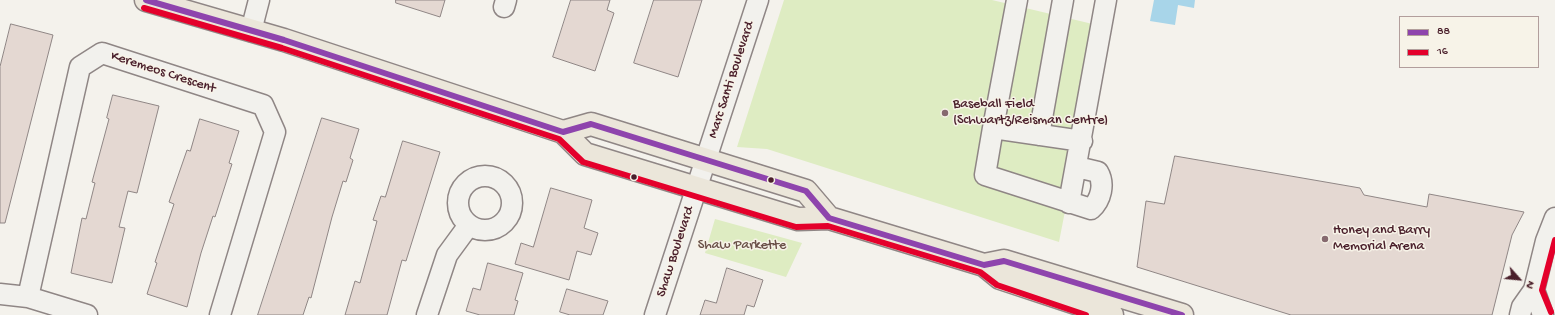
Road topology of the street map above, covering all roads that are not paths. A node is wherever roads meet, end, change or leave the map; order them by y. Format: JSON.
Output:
{"nodes":[{"id":1,"x":146,"y":0,"type":"edge"},
{"id":2,"x":259,"y":0,"type":"edge"},
{"id":3,"x":758,"y":0,"type":"edge"},
{"id":4,"x":1018,"y":0,"type":"edge"},
{"id":5,"x":1063,"y":0,"type":"edge"},
{"id":6,"x":1106,"y":0,"type":"edge"},
{"id":7,"x":251,"y":31,"type":"junction"},
{"id":8,"x":993,"y":128,"type":"junction"},
{"id":9,"x":563,"y":132,"type":"junction"},
{"id":10,"x":1039,"y":135,"type":"junction"},
{"id":11,"x":1082,"y":141,"type":"junction"},
{"id":12,"x":706,"y":159,"type":"junction"},
{"id":13,"x":1077,"y":167,"type":"junction"},
{"id":14,"x":696,"y":188,"type":"junction"},
{"id":15,"x":1069,"y":202,"type":"junction"},
{"id":16,"x":829,"y":218,"type":"junction"},
{"id":17,"x":1555,"y":218,"type":"edge"},
{"id":18,"x":469,"y":225,"type":"dead end"},
{"id":19,"x":984,"y":265,"type":"junction"},
{"id":20,"x":1534,"y":290,"type":"junction"},
{"id":21,"x":0,"y":294,"type":"edge"},
{"id":22,"x":28,"y":297,"type":"junction"},
{"id":23,"x":87,"y":315,"type":"edge"},
{"id":24,"x":220,"y":315,"type":"edge"},
{"id":25,"x":427,"y":315,"type":"edge"},
{"id":26,"x":655,"y":315,"type":"edge"},
{"id":27,"x":1112,"y":315,"type":"edge"},
{"id":28,"x":1182,"y":315,"type":"edge"},
{"id":29,"x":1520,"y":315,"type":"edge"},
{"id":30,"x":1543,"y":315,"type":"edge"}],
"edges":[{"from":1,"to":7,"type":"main road"},
{"from":2,"to":7,"type":"street"},
{"from":3,"to":12,"type":"street","name":"Marc Santi Boulevard"},
{"from":4,"to":8,"type":"street"},
{"from":5,"to":10,"type":"street"},
{"from":6,"to":11,"type":"street"},
{"from":7,"to":9,"type":"main road"},
{"from":8,"to":10,"type":"street"},
{"from":8,"to":15,"type":"street"},
{"from":9,"to":12,"type":"main road"},
{"from":9,"to":14,"type":"main road"},
{"from":10,"to":11,"type":"street"},
{"from":11,"to":13,"type":"street"},
{"from":12,"to":14,"type":"street","name":"Marc Santi Boulevard"},
{"from":12,"to":16,"type":"main road"},
{"from":13,"to":15,"type":"street"},
{"from":13,"to":15,"type":"street"},
{"from":14,"to":16,"type":"main road"},
{"from":14,"to":26,"type":"street","name":"Shaw Boulevard"},
{"from":16,"to":19,"type":"main road"},
{"from":17,"to":20,"type":"street"},
{"from":18,"to":25,"type":"street"},
{"from":19,"to":27,"type":"main road"},
{"from":19,"to":28,"type":"main road"},
{"from":20,"to":29,"type":"street"},
{"from":20,"to":30,"type":"street"},
{"from":21,"to":22,"type":"street"},
{"from":22,"to":23,"type":"street"},
{"from":22,"to":24,"type":"street","name":"Keremeos Crescent"}]}
